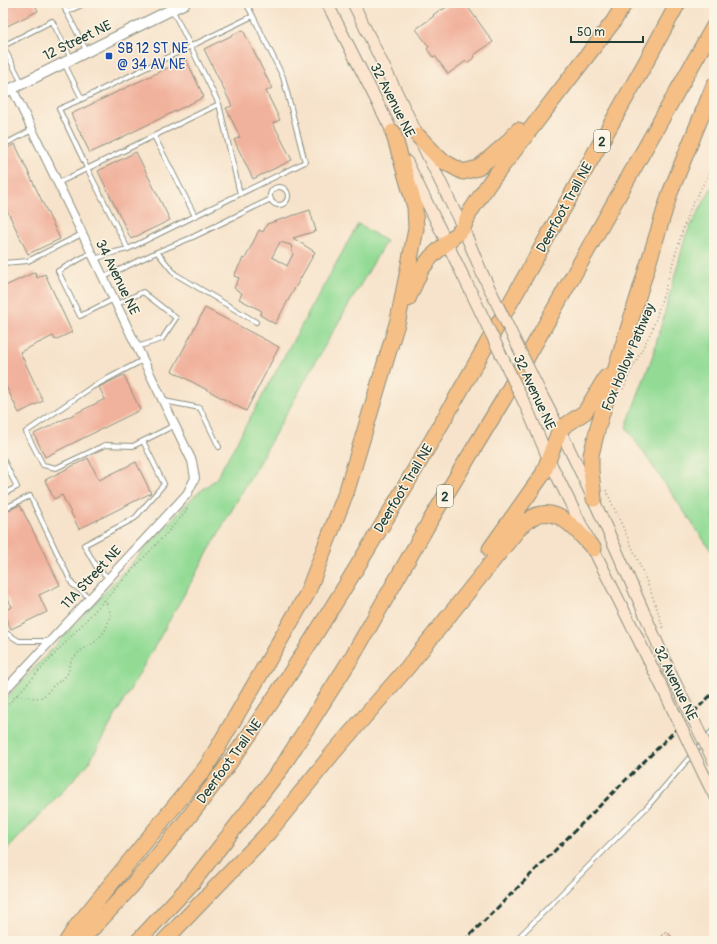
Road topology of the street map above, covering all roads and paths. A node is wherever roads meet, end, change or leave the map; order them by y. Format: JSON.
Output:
{"nodes":[{"id":1,"x":62,"y":3,"type":"edge"},
{"id":2,"x":86,"y":3,"type":"edge"},
{"id":3,"x":185,"y":3,"type":"edge"},
{"id":4,"x":246,"y":3,"type":"edge"},
{"id":5,"x":327,"y":3,"type":"edge"},
{"id":6,"x":353,"y":3,"type":"edge"},
{"id":7,"x":626,"y":3,"type":"edge"},
{"id":8,"x":678,"y":3,"type":"edge"},
{"id":9,"x":172,"y":9,"type":"junction"},
{"id":10,"x":66,"y":12,"type":"junction"},
{"id":11,"x":253,"y":16,"type":"junction"},
{"id":12,"x":714,"y":26,"type":"edge"},
{"id":13,"x":3,"y":46,"type":"edge"},
{"id":14,"x":191,"y":47,"type":"junction"},
{"id":15,"x":86,"y":51,"type":"junction"},
{"id":16,"x":584,"y":58,"type":"junction"},
{"id":17,"x":67,"y":60,"type":"junction"},
{"id":18,"x":714,"y":86,"type":"edge"},
{"id":19,"x":12,"y":88,"type":"edge"},
{"id":20,"x":82,"y":99,"type":"junction"},
{"id":21,"x":219,"y":104,"type":"junction"},
{"id":22,"x":32,"y":130,"type":"junction"},
{"id":23,"x":392,"y":132,"type":"junction"},
{"id":24,"x":154,"y":136,"type":"junction"},
{"id":25,"x":418,"y":136,"type":"junction"},
{"id":26,"x":3,"y":145,"type":"edge"},
{"id":27,"x":714,"y":164,"type":"edge"},
{"id":28,"x":87,"y":168,"type":"junction"},
{"id":29,"x":58,"y":183,"type":"junction"},
{"id":30,"x":240,"y":194,"type":"junction"},
{"id":31,"x":271,"y":199,"type":"junction"},
{"id":32,"x":195,"y":216,"type":"junction"},
{"id":33,"x":463,"y":228,"type":"junction"},
{"id":34,"x":83,"y":234,"type":"junction"},
{"id":35,"x":446,"y":243,"type":"junction"},
{"id":36,"x":128,"y":250,"type":"junction"},
{"id":37,"x":157,"y":252,"type":"junction"},
{"id":38,"x":93,"y":256,"type":"junction"},
{"id":39,"x":3,"y":263,"type":"edge"},
{"id":40,"x":104,"y":277,"type":"junction"},
{"id":41,"x":115,"y":302,"type":"junction"},
{"id":42,"x":398,"y":320,"type":"junction"},
{"id":43,"x":256,"y":322,"type":"dead end"},
{"id":44,"x":137,"y":347,"type":"junction"},
{"id":45,"x":620,"y":351,"type":"junction"},
{"id":46,"x":144,"y":360,"type":"junction"},
{"id":47,"x":623,"y":390,"type":"dead end"},
{"id":48,"x":163,"y":401,"type":"junction"},
{"id":49,"x":175,"y":425,"type":"junction"},
{"id":50,"x":560,"y":429,"type":"junction"},
{"id":51,"x":144,"y":441,"type":"junction"},
{"id":52,"x":219,"y":447,"type":"dead end"},
{"id":53,"x":3,"y":459,"type":"edge"},
{"id":54,"x":549,"y":460,"type":"junction"},
{"id":55,"x":195,"y":478,"type":"joint"},
{"id":56,"x":604,"y":486,"type":"dead end"},
{"id":57,"x":3,"y":494,"type":"edge"},
{"id":58,"x":601,"y":496,"type":"junction"},
{"id":59,"x":182,"y":499,"type":"junction"},
{"id":60,"x":3,"y":509,"type":"edge"},
{"id":61,"x":594,"y":549,"type":"junction"},
{"id":62,"x":109,"y":578,"type":"junction"},
{"id":63,"x":90,"y":598,"type":"junction"},
{"id":64,"x":105,"y":600,"type":"junction"},
{"id":65,"x":3,"y":631,"type":"edge"},
{"id":66,"x":665,"y":634,"type":"dead end"},
{"id":67,"x":50,"y":641,"type":"junction"},
{"id":68,"x":407,"y":668,"type":"junction"},
{"id":69,"x":3,"y":692,"type":"edge"},
{"id":70,"x":17,"y":695,"type":"junction"},
{"id":71,"x":3,"y":710,"type":"edge"},
{"id":72,"x":714,"y":729,"type":"edge"},
{"id":73,"x":714,"y":762,"type":"edge"},
{"id":74,"x":714,"y":795,"type":"edge"},
{"id":75,"x":67,"y":941,"type":"edge"},
{"id":76,"x":80,"y":941,"type":"edge"},
{"id":77,"x":138,"y":941,"type":"edge"},
{"id":78,"x":164,"y":941,"type":"edge"},
{"id":79,"x":515,"y":941,"type":"edge"}],
"edges":[{"from":1,"to":10,"type":"lane"},
{"from":2,"to":10,"type":"lane"},
{"from":3,"to":9,"type":"street","name":"12 Street NE"},
{"from":4,"to":11,"type":"lane"},
{"from":5,"to":23,"type":"main road","name":"32 Avenue NE"},
{"from":6,"to":25,"type":"main road","name":"32 Avenue NE"},
{"from":7,"to":16,"type":"highway"},
{"from":8,"to":76,"type":"highway","name":"Deerfoot Trail NE","number":"2"},
{"from":9,"to":14,"type":"lane"},
{"from":9,"to":15,"type":"street","name":"12 Street NE"},
{"from":10,"to":15,"type":"lane"},
{"from":11,"to":14,"type":"lane"},
{"from":11,"to":30,"type":"lane"},
{"from":12,"to":77,"type":"highway","number":"2"},
{"from":13,"to":17,"type":"lane"},
{"from":13,"to":19,"type":"lane"},
{"from":14,"to":20,"type":"lane"},
{"from":14,"to":21,"type":"lane"},
{"from":15,"to":17,"type":"street","name":"12 Street NE"},
{"from":16,"to":25,"type":"highway"},
{"from":16,"to":33,"type":"highway"},
{"from":17,"to":19,"type":"street","name":"12 Street NE"},
{"from":17,"to":20,"type":"lane"},
{"from":18,"to":45,"type":"highway"},
{"from":19,"to":22,"type":"street","name":"34 Avenue NE"},
{"from":20,"to":28,"type":"lane"},
{"from":21,"to":24,"type":"lane"},
{"from":21,"to":30,"type":"lane"},
{"from":22,"to":26,"type":"lane"},
{"from":22,"to":29,"type":"street","name":"34 Avenue NE"},
{"from":23,"to":35,"type":"main road","name":"32 Avenue NE"},
{"from":23,"to":42,"type":"highway"},
{"from":24,"to":28,"type":"lane"},
{"from":24,"to":32,"type":"lane"},
{"from":25,"to":33,"type":"main road","name":"32 Avenue NE"},
{"from":27,"to":47,"type":"path","name":"Fox Hollow Pathway"},
{"from":28,"to":29,"type":"lane"},
{"from":28,"to":36,"type":"lane"},
{"from":29,"to":34,"type":"street","name":"34 Avenue NE"},
{"from":30,"to":32,"type":"lane"},
{"from":31,"to":31,"type":"lane"},
{"from":31,"to":37,"type":"lane"},
{"from":32,"to":36,"type":"lane"},
{"from":33,"to":35,"type":"highway"},
{"from":33,"to":50,"type":"main road","name":"32 Avenue NE","bridge":true},
{"from":34,"to":38,"type":"street","name":"34 Avenue NE"},
{"from":34,"to":39,"type":"lane"},
{"from":35,"to":42,"type":"highway"},
{"from":35,"to":54,"type":"main road","name":"32 Avenue NE","bridge":true},
{"from":36,"to":38,"type":"lane"},
{"from":37,"to":40,"type":"lane"},
{"from":37,"to":43,"type":"lane"},
{"from":38,"to":40,"type":"street","name":"34 Avenue NE"},
{"from":38,"to":41,"type":"lane"},
{"from":40,"to":41,"type":"street","name":"34 Avenue NE"},
{"from":41,"to":44,"type":"street","name":"34 Avenue NE"},
{"from":41,"to":44,"type":"lane"},
{"from":42,"to":75,"type":"highway"},
{"from":44,"to":46,"type":"street","name":"34 Avenue NE"},
{"from":45,"to":50,"type":"highway"},
{"from":45,"to":58,"type":"highway"},
{"from":46,"to":48,"type":"street","name":"34 Avenue NE"},
{"from":46,"to":51,"type":"lane"},
{"from":48,"to":49,"type":"street","name":"34 Avenue NE"},
{"from":48,"to":52,"type":"lane"},
{"from":49,"to":51,"type":"lane"},
{"from":49,"to":55,"type":"street","name":"34 Avenue NE"},
{"from":50,"to":54,"type":"highway"},
{"from":50,"to":58,"type":"main road","name":"32 Avenue NE"},
{"from":51,"to":62,"type":"lane"},
{"from":53,"to":57,"type":"lane"},
{"from":54,"to":61,"type":"main road","name":"32 Avenue NE"},
{"from":54,"to":68,"type":"highway"},
{"from":55,"to":59,"type":"street","name":"11A Street NE"},
{"from":56,"to":58,"type":"path"},
{"from":58,"to":66,"type":"path"},
{"from":58,"to":73,"type":"main road","name":"32 Avenue NE","bridge":true},
{"from":59,"to":62,"type":"street","name":"11A Street NE"},
{"from":59,"to":64,"type":"path"},
{"from":60,"to":63,"type":"lane"},
{"from":61,"to":68,"type":"highway"},
{"from":61,"to":74,"type":"main road","name":"32 Avenue NE","bridge":true},
{"from":62,"to":63,"type":"street","name":"11A Street NE"},
{"from":63,"to":67,"type":"street","name":"11A Street NE"},
{"from":64,"to":70,"type":"path"},
{"from":64,"to":70,"type":"path"},
{"from":65,"to":67,"type":"lane"},
{"from":67,"to":69,"type":"street","name":"11A Street NE"},
{"from":68,"to":78,"type":"highway"},
{"from":70,"to":71,"type":"path"},
{"from":72,"to":79,"type":"lane"}]}
